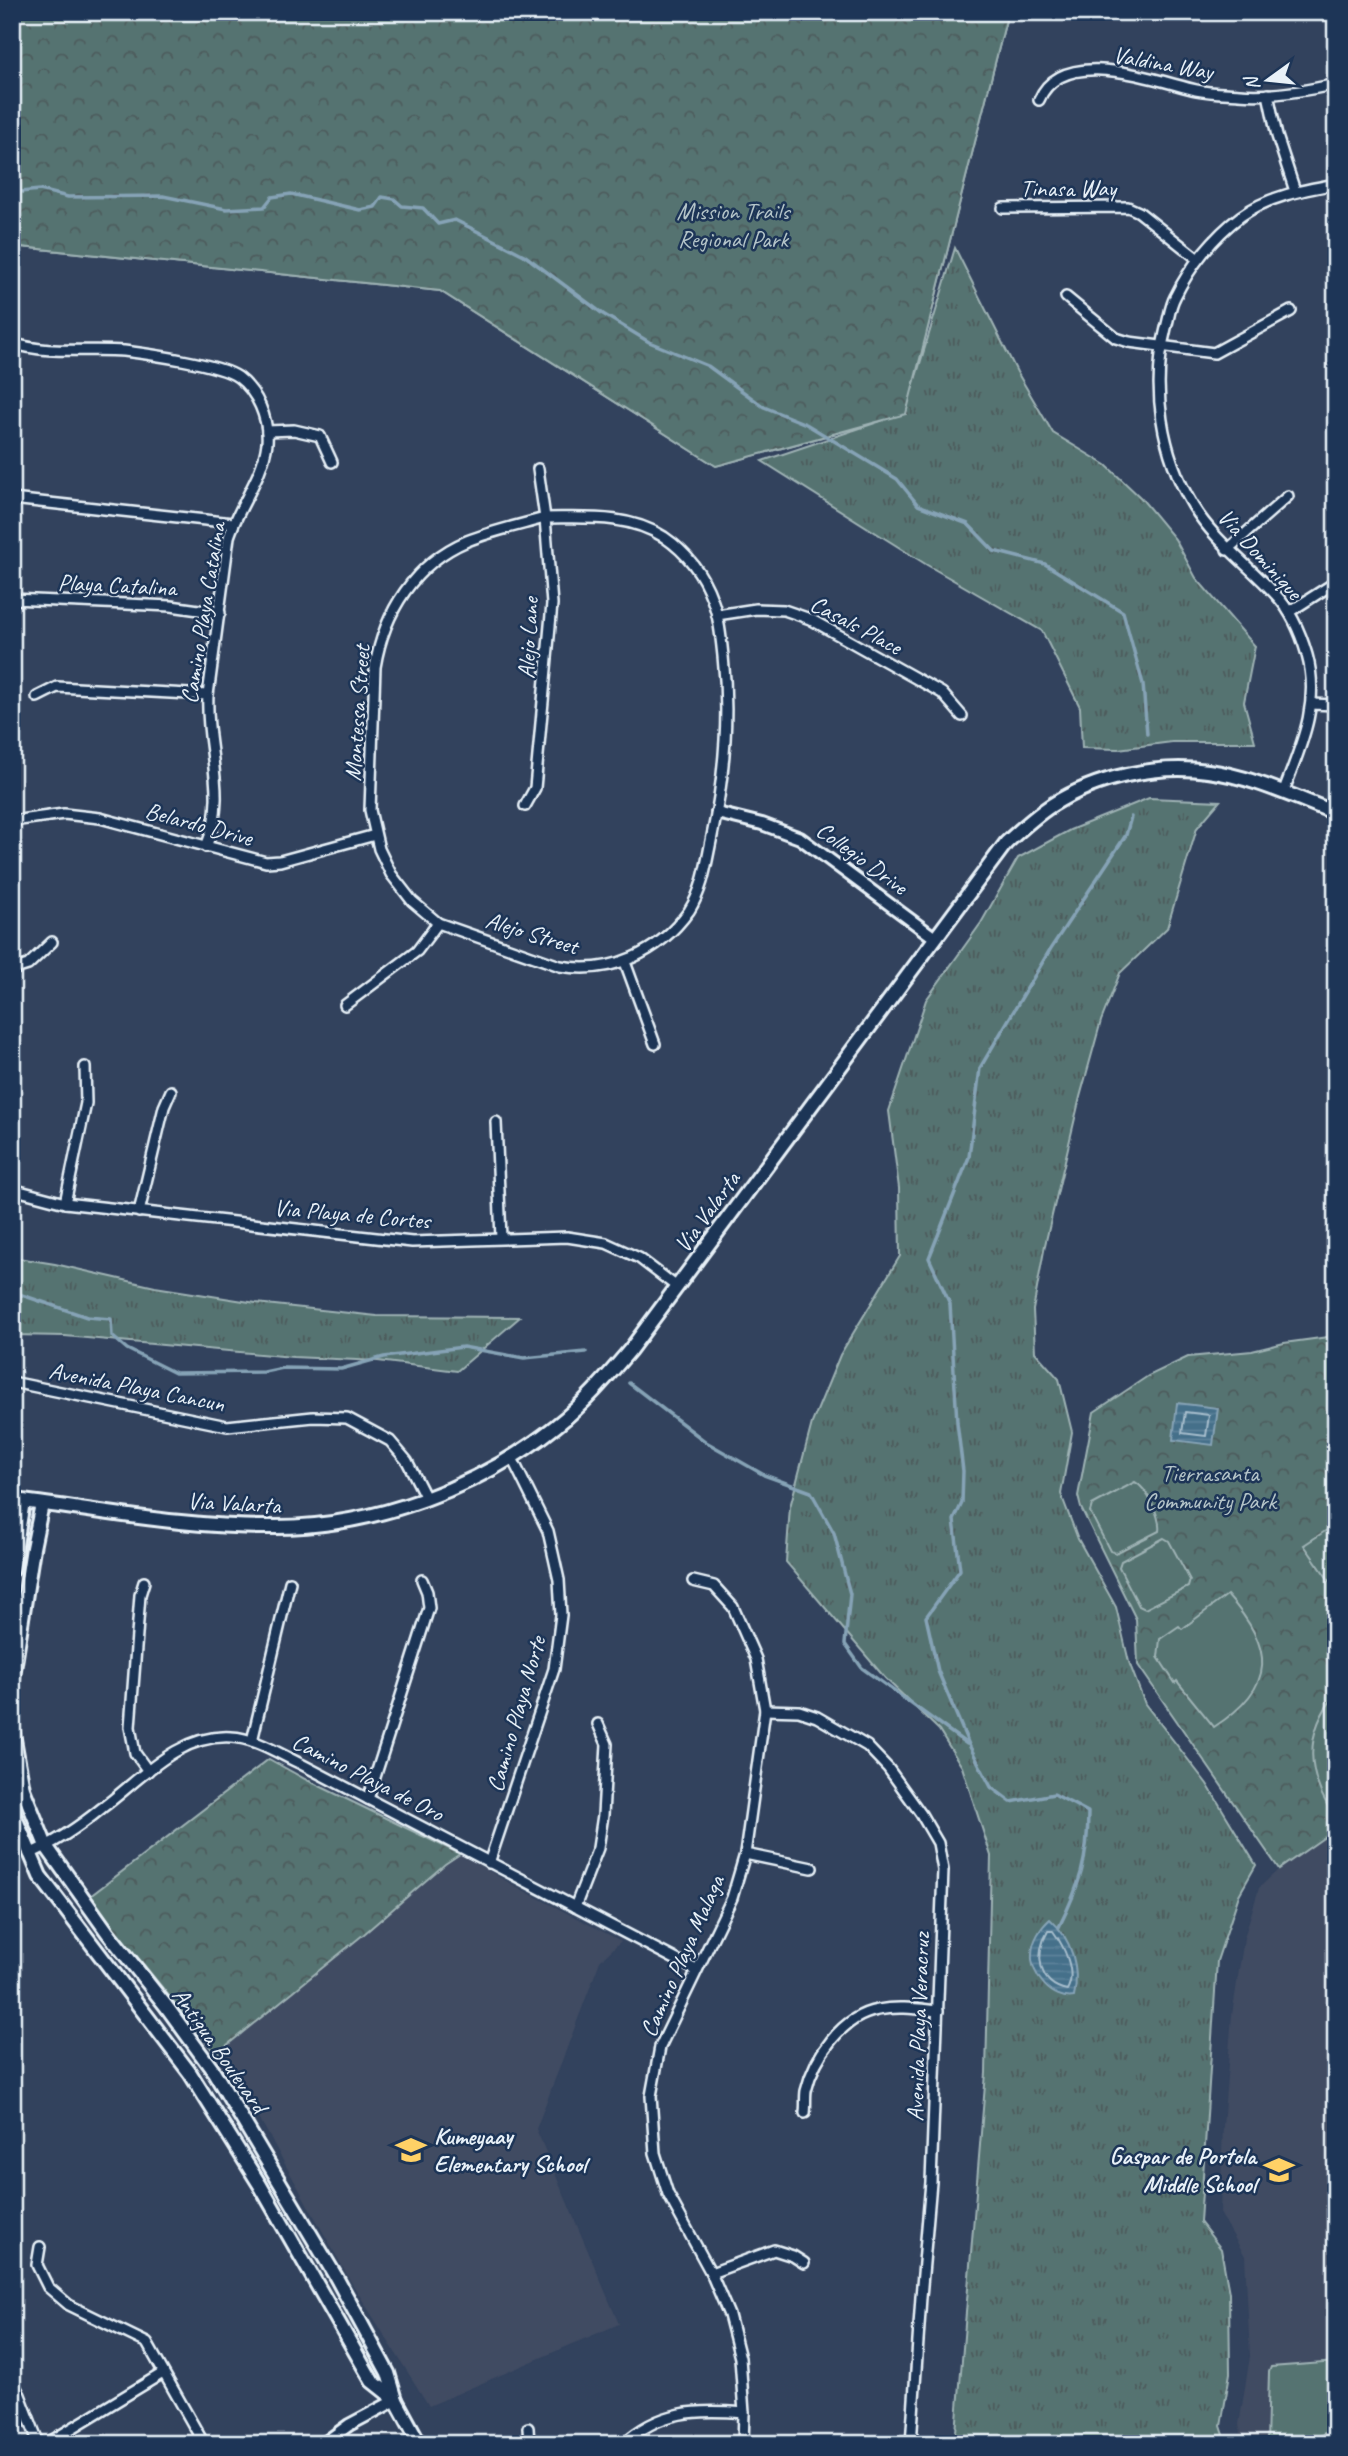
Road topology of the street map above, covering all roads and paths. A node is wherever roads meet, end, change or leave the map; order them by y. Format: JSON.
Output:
{"nodes":[{"id":1,"x":1336,"y":84,"type":"edge"},
{"id":2,"x":1268,"y":94,"type":"junction"},
{"id":3,"x":1039,"y":100,"type":"dead end"},
{"id":4,"x":1336,"y":184,"type":"edge"},
{"id":5,"x":1295,"y":191,"type":"junction"},
{"id":6,"x":1003,"y":208,"type":"dead end"},
{"id":7,"x":1198,"y":259,"type":"junction"},
{"id":8,"x":1066,"y":297,"type":"dead end"},
{"id":9,"x":1291,"y":312,"type":"dead end"},
{"id":10,"x":12,"y":343,"type":"edge"},
{"id":11,"x":1161,"y":346,"type":"junction"},
{"id":12,"x":267,"y":431,"type":"junction"},
{"id":13,"x":332,"y":462,"type":"dead end"},
{"id":14,"x":538,"y":469,"type":"dead end"},
{"id":15,"x":1288,"y":496,"type":"dead end"},
{"id":16,"x":12,"y":499,"type":"edge"},
{"id":17,"x":545,"y":518,"type":"junction"},
{"id":18,"x":233,"y":523,"type":"junction"},
{"id":19,"x":1227,"y":550,"type":"junction"},
{"id":20,"x":1336,"y":582,"type":"edge"},
{"id":21,"x":12,"y":599,"type":"edge"},
{"id":22,"x":1289,"y":612,"type":"junction"},
{"id":23,"x":220,"y":613,"type":"junction"},
{"id":24,"x":717,"y":615,"type":"junction"},
{"id":25,"x":208,"y":695,"type":"junction"},
{"id":26,"x":37,"y":697,"type":"dead end"},
{"id":27,"x":1311,"y":704,"type":"junction"},
{"id":28,"x":1336,"y":705,"type":"edge"},
{"id":29,"x":962,"y":716,"type":"dead end"},
{"id":30,"x":1283,"y":793,"type":"junction"},
{"id":31,"x":525,"y":806,"type":"dead end"},
{"id":32,"x":717,"y":813,"type":"junction"},
{"id":33,"x":1336,"y":814,"type":"edge"},
{"id":34,"x":12,"y":821,"type":"edge"},
{"id":35,"x":375,"y":835,"type":"junction"},
{"id":36,"x":206,"y":847,"type":"junction"},
{"id":37,"x":438,"y":923,"type":"junction"},
{"id":38,"x":935,"y":938,"type":"junction"},
{"id":39,"x":52,"y":942,"type":"dead end"},
{"id":40,"x":625,"y":962,"type":"junction"},
{"id":41,"x":12,"y":970,"type":"edge"},
{"id":42,"x":345,"y":1005,"type":"dead end"},
{"id":43,"x":655,"y":1045,"type":"dead end"},
{"id":44,"x":85,"y":1067,"type":"dead end"},
{"id":45,"x":170,"y":1091,"type":"dead end"},
{"id":46,"x":496,"y":1122,"type":"dead end"},
{"id":47,"x":12,"y":1189,"type":"edge"},
{"id":48,"x":65,"y":1203,"type":"junction"},
{"id":49,"x":139,"y":1212,"type":"junction"},
{"id":50,"x":501,"y":1238,"type":"junction"},
{"id":51,"x":677,"y":1287,"type":"junction"},
{"id":52,"x":12,"y":1382,"type":"edge"},
{"id":53,"x":511,"y":1457,"type":"junction"},
{"id":54,"x":426,"y":1498,"type":"junction"},
{"id":55,"x":18,"y":1500,"type":"edge"},
{"id":56,"x":42,"y":1504,"type":"junction"},
{"id":57,"x":12,"y":1570,"type":"edge"},
{"id":58,"x":422,"y":1580,"type":"dead end"},
{"id":59,"x":290,"y":1581,"type":"dead end"},
{"id":60,"x":692,"y":1581,"type":"dead end"},
{"id":61,"x":144,"y":1582,"type":"dead end"},
{"id":62,"x":12,"y":1682,"type":"edge"},
{"id":63,"x":765,"y":1710,"type":"junction"},
{"id":64,"x":598,"y":1724,"type":"dead end"},
{"id":65,"x":12,"y":1728,"type":"edge"},
{"id":66,"x":252,"y":1741,"type":"junction"},
{"id":67,"x":148,"y":1771,"type":"junction"},
{"id":68,"x":368,"y":1799,"type":"junction"},
{"id":69,"x":12,"y":1811,"type":"edge"},
{"id":70,"x":46,"y":1846,"type":"junction"},
{"id":71,"x":29,"y":1854,"type":"junction"},
{"id":72,"x":745,"y":1854,"type":"junction"},
{"id":73,"x":489,"y":1863,"type":"junction"},
{"id":74,"x":812,"y":1868,"type":"dead end"},
{"id":75,"x":575,"y":1907,"type":"junction"},
{"id":76,"x":696,"y":1970,"type":"junction"},
{"id":77,"x":938,"y":2011,"type":"junction"},
{"id":78,"x":202,"y":2056,"type":"junction"},
{"id":79,"x":180,"y":2060,"type":"junction"},
{"id":80,"x":806,"y":2113,"type":"dead end"},
{"id":81,"x":267,"y":2198,"type":"junction"},
{"id":82,"x":294,"y":2204,"type":"junction"},
{"id":83,"x":40,"y":2247,"type":"dead end"},
{"id":84,"x":804,"y":2263,"type":"dead end"},
{"id":85,"x":710,"y":2273,"type":"junction"},
{"id":86,"x":163,"y":2373,"type":"junction"},
{"id":87,"x":12,"y":2381,"type":"edge"},
{"id":88,"x":396,"y":2400,"type":"junction"},
{"id":89,"x":744,"y":2413,"type":"junction"},
{"id":90,"x":528,"y":2428,"type":"dead end"},
{"id":91,"x":39,"y":2444,"type":"edge"},
{"id":92,"x":46,"y":2444,"type":"edge"},
{"id":93,"x":204,"y":2444,"type":"edge"},
{"id":94,"x":323,"y":2444,"type":"edge"},
{"id":95,"x":421,"y":2444,"type":"edge"},
{"id":96,"x":529,"y":2444,"type":"edge"},
{"id":97,"x":623,"y":2444,"type":"edge"},
{"id":98,"x":743,"y":2444,"type":"edge"},
{"id":99,"x":911,"y":2444,"type":"edge"}],
"edges":[{"from":1,"to":2,"type":"street","name":"Valdina Way"},
{"from":2,"to":3,"type":"street","name":"Valdina Way"},
{"from":2,"to":5,"type":"street"},
{"from":4,"to":5,"type":"street","name":"Via Dominique"},
{"from":5,"to":7,"type":"street","name":"Via Dominique"},
{"from":6,"to":7,"type":"street","name":"Tinasa Way"},
{"from":7,"to":11,"type":"street","name":"Via Dominique"},
{"from":8,"to":11,"type":"street"},
{"from":9,"to":11,"type":"street"},
{"from":10,"to":12,"type":"street"},
{"from":11,"to":19,"type":"street","name":"Via Dominique"},
{"from":12,"to":13,"type":"street"},
{"from":12,"to":18,"type":"street","name":"Camino Playa Catalina"},
{"from":14,"to":17,"type":"street","name":"Alejo Lane"},
{"from":15,"to":19,"type":"street"},
{"from":16,"to":18,"type":"street"},
{"from":17,"to":24,"type":"street","name":"Montessa Street"},
{"from":17,"to":31,"type":"street","name":"Alejo Lane"},
{"from":17,"to":35,"type":"street","name":"Montessa Street"},
{"from":18,"to":23,"type":"street","name":"Camino Playa Catalina"},
{"from":19,"to":22,"type":"street","name":"Via Dominique"},
{"from":20,"to":22,"type":"street"},
{"from":21,"to":23,"type":"street","name":"Playa Catalina"},
{"from":22,"to":27,"type":"street","name":"Via Dominique"},
{"from":23,"to":25,"type":"street","name":"Camino Playa Catalina"},
{"from":24,"to":29,"type":"street","name":"Casals Place"},
{"from":24,"to":32,"type":"street","name":"Montessa Street"},
{"from":25,"to":26,"type":"street"},
{"from":25,"to":36,"type":"street","name":"Camino Playa Catalina"},
{"from":27,"to":28,"type":"street"},
{"from":27,"to":30,"type":"street","name":"Via Dominique"},
{"from":30,"to":33,"type":"main road","name":"Via Valarta"},
{"from":30,"to":38,"type":"main road","name":"Via Valarta"},
{"from":32,"to":38,"type":"street","name":"Collegio Drive"},
{"from":32,"to":40,"type":"street","name":"Alejo Street"},
{"from":34,"to":36,"type":"street","name":"Belardo Drive"},
{"from":35,"to":36,"type":"street","name":"Belardo Drive"},
{"from":35,"to":37,"type":"street","name":"Alejo Street"},
{"from":37,"to":40,"type":"street","name":"Alejo Street"},
{"from":37,"to":42,"type":"street"},
{"from":38,"to":51,"type":"main road","name":"Via Valarta"},
{"from":39,"to":41,"type":"street"},
{"from":40,"to":43,"type":"street"},
{"from":44,"to":48,"type":"street"},
{"from":45,"to":49,"type":"street"},
{"from":46,"to":50,"type":"street"},
{"from":47,"to":48,"type":"street","name":"Via Playa de Cortes"},
{"from":48,"to":49,"type":"street","name":"Via Playa de Cortes"},
{"from":49,"to":50,"type":"street","name":"Via Playa de Cortes"},
{"from":50,"to":51,"type":"street","name":"Via Playa de Cortes"},
{"from":51,"to":53,"type":"main road","name":"Via Valarta"},
{"from":52,"to":54,"type":"street","name":"Avenida Playa Cancun"},
{"from":53,"to":54,"type":"main road","name":"Via Valarta"},
{"from":53,"to":73,"type":"street","name":"Camino Playa Norte"},
{"from":54,"to":56,"type":"main road","name":"Via Valarta"},
{"from":55,"to":56,"type":"main road","name":"Via Valarta"},
{"from":55,"to":57,"type":"main road"},
{"from":56,"to":62,"type":"main road"},
{"from":58,"to":68,"type":"street"},
{"from":59,"to":66,"type":"street"},
{"from":60,"to":63,"type":"street","name":"Camino Playa Malaga"},
{"from":61,"to":67,"type":"street"},
{"from":63,"to":72,"type":"street","name":"Camino Playa Malaga"},
{"from":63,"to":77,"type":"street","name":"Avenida Playa Veracruz"},
{"from":64,"to":75,"type":"street"},
{"from":65,"to":70,"type":"main road","name":"Antigua Boulevard"},
{"from":66,"to":67,"type":"street","name":"Camino Playa de Oro"},
{"from":66,"to":68,"type":"street","name":"Camino Playa de Oro"},
{"from":67,"to":70,"type":"street","name":"Camino Playa de Oro"},
{"from":68,"to":73,"type":"street","name":"Camino Playa de Oro"},
{"from":69,"to":71,"type":"main road","name":"Antigua Boulevard"},
{"from":70,"to":71,"type":"street","name":"Camino Playa de Oro"},
{"from":70,"to":78,"type":"main road","name":"Antigua Boulevard"},
{"from":71,"to":79,"type":"main road","name":"Antigua Boulevard"},
{"from":72,"to":74,"type":"street"},
{"from":72,"to":76,"type":"street","name":"Camino Playa Malaga"},
{"from":73,"to":75,"type":"street","name":"Camino Playa de Oro"},
{"from":75,"to":76,"type":"street","name":"Camino Playa de Oro"},
{"from":76,"to":85,"type":"street","name":"Camino Playa Malaga"},
{"from":77,"to":80,"type":"street"},
{"from":77,"to":99,"type":"street","name":"Avenida Playa Veracruz"},
{"from":78,"to":79,"type":"main road"},
{"from":78,"to":82,"type":"main road","name":"Antigua Boulevard"},
{"from":79,"to":81,"type":"main road","name":"Antigua Boulevard"},
{"from":81,"to":82,"type":"main road"},
{"from":81,"to":88,"type":"main road","name":"Antigua Boulevard"},
{"from":82,"to":88,"type":"main road","name":"Antigua Boulevard"},
{"from":83,"to":86,"type":"street"},
{"from":84,"to":85,"type":"street"},
{"from":85,"to":89,"type":"street","name":"Camino Playa Malaga"},
{"from":86,"to":92,"type":"street"},
{"from":86,"to":93,"type":"street"},
{"from":87,"to":91,"type":"street"},
{"from":88,"to":94,"type":"street"},
{"from":88,"to":95,"type":"main road","name":"Antigua Boulevard"},
{"from":89,"to":97,"type":"street"},
{"from":89,"to":98,"type":"street","name":"Camino Playa Malaga"},
{"from":90,"to":96,"type":"street"}]}
